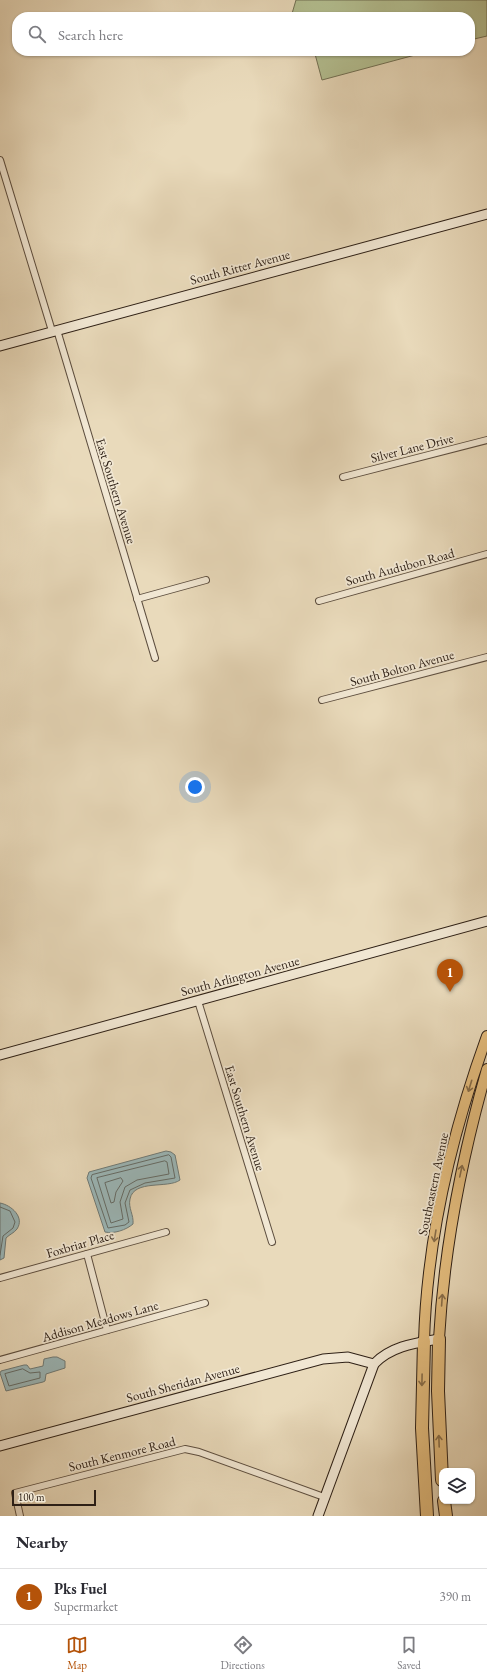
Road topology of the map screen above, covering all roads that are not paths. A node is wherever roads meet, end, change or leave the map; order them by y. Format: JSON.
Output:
{"nodes":[{"id":1,"x":0,"y":160,"type":"edge"},
{"id":2,"x":487,"y":214,"type":"edge"},
{"id":3,"x":54,"y":331,"type":"junction"},
{"id":4,"x":0,"y":346,"type":"edge"},
{"id":5,"x":487,"y":440,"type":"edge"},
{"id":6,"x":343,"y":477,"type":"dead end"},
{"id":7,"x":487,"y":554,"type":"edge"},
{"id":8,"x":206,"y":580,"type":"dead end"},
{"id":9,"x":137,"y":599,"type":"junction"},
{"id":10,"x":319,"y":601,"type":"dead end"},
{"id":11,"x":487,"y":657,"type":"edge"},
{"id":12,"x":155,"y":658,"type":"dead end"},
{"id":13,"x":322,"y":700,"type":"dead end"},
{"id":14,"x":487,"y":921,"type":"edge"},
{"id":15,"x":198,"y":1001,"type":"junction"},
{"id":16,"x":487,"y":1036,"type":"edge"},
{"id":17,"x":0,"y":1055,"type":"edge"},
{"id":18,"x":487,"y":1069,"type":"edge"},
{"id":19,"x":166,"y":1232,"type":"dead end"},
{"id":20,"x":272,"y":1242,"type":"dead end"},
{"id":21,"x":87,"y":1254,"type":"junction"},
{"id":22,"x":0,"y":1278,"type":"edge"},
{"id":23,"x":205,"y":1303,"type":"dead end"},
{"id":24,"x":107,"y":1330,"type":"junction"},
{"id":25,"x":439,"y":1339,"type":"junction"},
{"id":26,"x":424,"y":1341,"type":"junction"},
{"id":27,"x":0,"y":1360,"type":"edge"},
{"id":28,"x":374,"y":1364,"type":"junction"},
{"id":29,"x":0,"y":1444,"type":"edge"},
{"id":30,"x":441,"y":1468,"type":"edge"},
{"id":31,"x":324,"y":1497,"type":"junction"},
{"id":32,"x":444,"y":1504,"type":"edge"},
{"id":33,"x":20,"y":1516,"type":"edge"},
{"id":34,"x":318,"y":1516,"type":"edge"},
{"id":35,"x":427,"y":1516,"type":"edge"},
{"id":36,"x":446,"y":1516,"type":"edge"}],
"edges":[{"from":1,"to":3,"type":"street","name":"East Southern Avenue"},
{"from":2,"to":3,"type":"street","name":"South Ritter Avenue"},
{"from":3,"to":4,"type":"street","name":"South Ritter Avenue"},
{"from":3,"to":9,"type":"street","name":"East Southern Avenue"},
{"from":5,"to":6,"type":"street","name":"Silver Lane Drive"},
{"from":7,"to":10,"type":"street","name":"South Audubon Road"},
{"from":8,"to":9,"type":"street"},
{"from":9,"to":12,"type":"street","name":"East Southern Avenue"},
{"from":11,"to":13,"type":"street","name":"South Bolton Avenue"},
{"from":14,"to":15,"type":"street","name":"South Arlington Avenue"},
{"from":15,"to":17,"type":"street","name":"South Arlington Avenue"},
{"from":15,"to":20,"type":"street","name":"East Southern Avenue"},
{"from":16,"to":26,"type":"main road","name":"Southeastern Avenue","one_way":true},
{"from":25,"to":18,"type":"main road","name":"Southeastern Avenue","one_way":true},
{"from":19,"to":21,"type":"street","name":"Foxbriar Place"},
{"from":21,"to":22,"type":"street","name":"Foxbriar Place"},
{"from":21,"to":24,"type":"street"},
{"from":23,"to":24,"type":"street","name":"Addison Meadows Lane"},
{"from":24,"to":27,"type":"street","name":"Addison Meadows Lane"},
{"from":25,"to":26,"type":"street"},
{"from":30,"to":25,"type":"highway","one_way":true},
{"from":26,"to":28,"type":"street"},
{"from":26,"to":35,"type":"highway","one_way":true},
{"from":28,"to":29,"type":"street","name":"South Sheridan Avenue"},
{"from":28,"to":31,"type":"street"},
{"from":31,"to":33,"type":"street","name":"South Kenmore Road"},
{"from":31,"to":34,"type":"street"},
{"from":32,"to":36,"type":"highway"}]}
